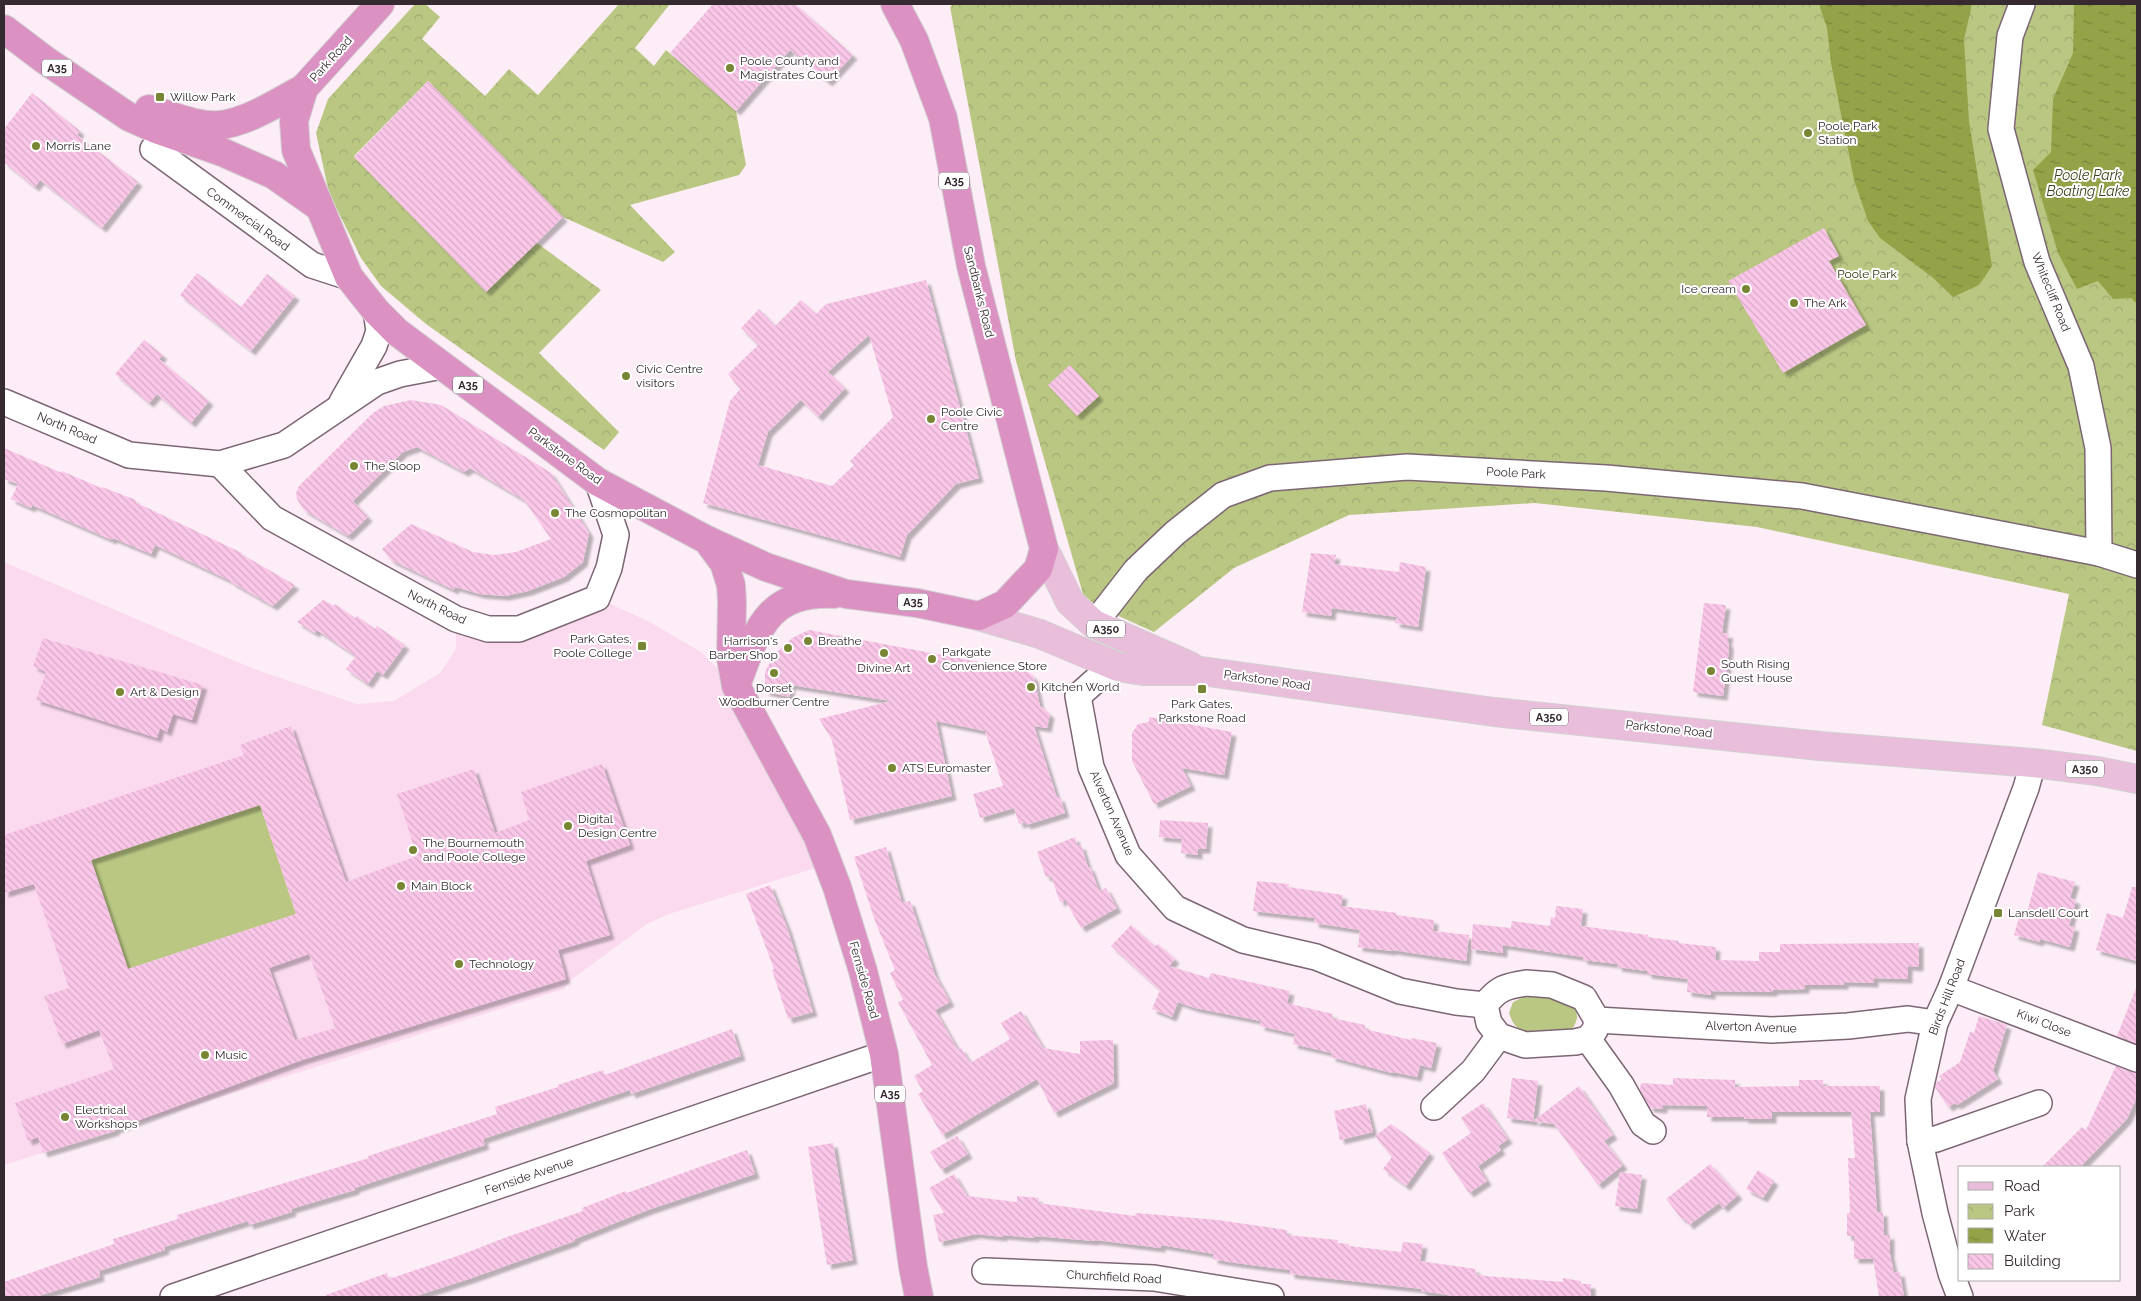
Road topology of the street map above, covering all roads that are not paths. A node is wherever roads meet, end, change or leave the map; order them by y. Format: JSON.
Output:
{"nodes":[{"id":1,"x":380,"y":4,"type":"edge"},
{"id":2,"x":895,"y":4,"type":"edge"},
{"id":3,"x":2022,"y":4,"type":"edge"},
{"id":4,"x":4,"y":29,"type":"edge"},
{"id":5,"x":304,"y":88,"type":"junction"},
{"id":6,"x":112,"y":105,"type":"junction"},
{"id":7,"x":153,"y":150,"type":"dead end"},
{"id":8,"x":318,"y":206,"type":"junction"},
{"id":9,"x":349,"y":277,"type":"junction"},
{"id":10,"x":376,"y":311,"type":"junction"},
{"id":11,"x":442,"y":366,"type":"junction"},
{"id":12,"x":4,"y":402,"type":"edge"},
{"id":13,"x":340,"y":406,"type":"junction"},
{"id":14,"x":220,"y":464,"type":"junction"},
{"id":15,"x":598,"y":482,"type":"junction"},
{"id":16,"x":707,"y":540,"type":"junction"},
{"id":17,"x":1044,"y":549,"type":"junction"},
{"id":18,"x":2099,"y":553,"type":"junction"},
{"id":19,"x":2137,"y":565,"type":"edge"},
{"id":20,"x":846,"y":594,"type":"junction"},
{"id":21,"x":979,"y":616,"type":"junction"},
{"id":22,"x":1094,"y":624,"type":"junction"},
{"id":23,"x":1118,"y":667,"type":"junction"},
{"id":24,"x":1201,"y":671,"type":"junction"},
{"id":25,"x":736,"y":686,"type":"junction"},
{"id":26,"x":2033,"y":762,"type":"junction"},
{"id":27,"x":2137,"y":779,"type":"edge"},
{"id":28,"x":1951,"y":988,"type":"junction"},
{"id":29,"x":1485,"y":1005,"type":"junction"},
{"id":30,"x":1935,"y":1023,"type":"junction"},
{"id":31,"x":1592,"y":1029,"type":"junction"},
{"id":32,"x":1499,"y":1036,"type":"junction"},
{"id":33,"x":884,"y":1054,"type":"junction"},
{"id":34,"x":2137,"y":1059,"type":"edge"},
{"id":35,"x":2039,"y":1103,"type":"dead end"},
{"id":36,"x":1434,"y":1107,"type":"dead end"},
{"id":37,"x":1653,"y":1131,"type":"dead end"},
{"id":38,"x":1920,"y":1142,"type":"junction"},
{"id":39,"x":985,"y":1271,"type":"dead end"},
{"id":40,"x":173,"y":1297,"type":"edge"},
{"id":41,"x":919,"y":1297,"type":"edge"},
{"id":42,"x":1271,"y":1297,"type":"edge"},
{"id":43,"x":1960,"y":1297,"type":"edge"}],
"edges":[{"from":1,"to":5,"type":"highway","name":"Park Road","number":"A35"},
{"from":2,"to":17,"type":"highway","name":"Sandbanks Road","number":"A35"},
{"from":3,"to":18,"type":"street","name":"Whitecliff Road"},
{"from":4,"to":6,"type":"highway","number":"A35"},
{"from":5,"to":6,"type":"highway","number":"A35"},
{"from":5,"to":8,"type":"highway","name":"Park Road","number":"A35"},
{"from":6,"to":8,"type":"highway","number":"A35"},
{"from":7,"to":9,"type":"street","name":"Commercial Road"},
{"from":8,"to":9,"type":"highway","name":"Parkstone Road","number":"A35"},
{"from":9,"to":10,"type":"highway","name":"Parkstone Road","number":"A35"},
{"from":10,"to":11,"type":"highway","name":"Parkstone Road","number":"A35"},
{"from":10,"to":13,"type":"street","name":"North Road"},
{"from":11,"to":13,"type":"street","name":"North Road"},
{"from":11,"to":15,"type":"highway","name":"Parkstone Road","number":"A35"},
{"from":12,"to":14,"type":"street","name":"North Road"},
{"from":13,"to":14,"type":"street","name":"North Road"},
{"from":14,"to":15,"type":"street","name":"North Road"},
{"from":15,"to":16,"type":"highway","name":"Parkstone Road","number":"A35"},
{"from":16,"to":20,"type":"highway","name":"Parkstone Road","number":"A35"},
{"from":16,"to":25,"type":"highway","name":"Fernside Road","number":"A35"},
{"from":17,"to":21,"type":"highway"},
{"from":17,"to":22,"type":"main road","name":"Parkstone Road","number":"A350"},
{"from":18,"to":19,"type":"street","name":"Poole Park"},
{"from":18,"to":22,"type":"street","name":"Poole Park"},
{"from":20,"to":21,"type":"highway","name":"Parkstone Road","number":"A35"},
{"from":20,"to":25,"type":"highway","number":"A35"},
{"from":21,"to":23,"type":"main road","name":"Parkstone Road","number":"A350"},
{"from":22,"to":24,"type":"main road","name":"Parkstone Road","number":"A350"},
{"from":23,"to":24,"type":"main road","name":"Parkstone Road","number":"A350"},
{"from":23,"to":29,"type":"street","name":"Alverton Avenue"},
{"from":24,"to":26,"type":"main road","name":"Parkstone Road","number":"A350"},
{"from":25,"to":33,"type":"highway","name":"Fernside Road","number":"A35"},
{"from":26,"to":27,"type":"main road","name":"Parkstone Road","number":"A350"},
{"from":26,"to":28,"type":"street","name":"Birds Hill Road"},
{"from":28,"to":30,"type":"street","name":"Birds Hill Road"},
{"from":28,"to":34,"type":"street","name":"Kiwi Close"},
{"from":29,"to":31,"type":"street"},
{"from":29,"to":32,"type":"street"},
{"from":30,"to":31,"type":"street","name":"Alverton Avenue"},
{"from":30,"to":38,"type":"street","name":"Birds Hill Road"},
{"from":31,"to":32,"type":"street","name":"Alverton Avenue"},
{"from":31,"to":37,"type":"street"},
{"from":32,"to":36,"type":"street"},
{"from":33,"to":40,"type":"street","name":"Fernside Avenue"},
{"from":33,"to":41,"type":"highway","name":"Fernside Road","number":"A35"},
{"from":35,"to":38,"type":"street"},
{"from":38,"to":43,"type":"street","name":"Birds Hill Road"},
{"from":39,"to":42,"type":"street","name":"Churchfield Road"}]}
